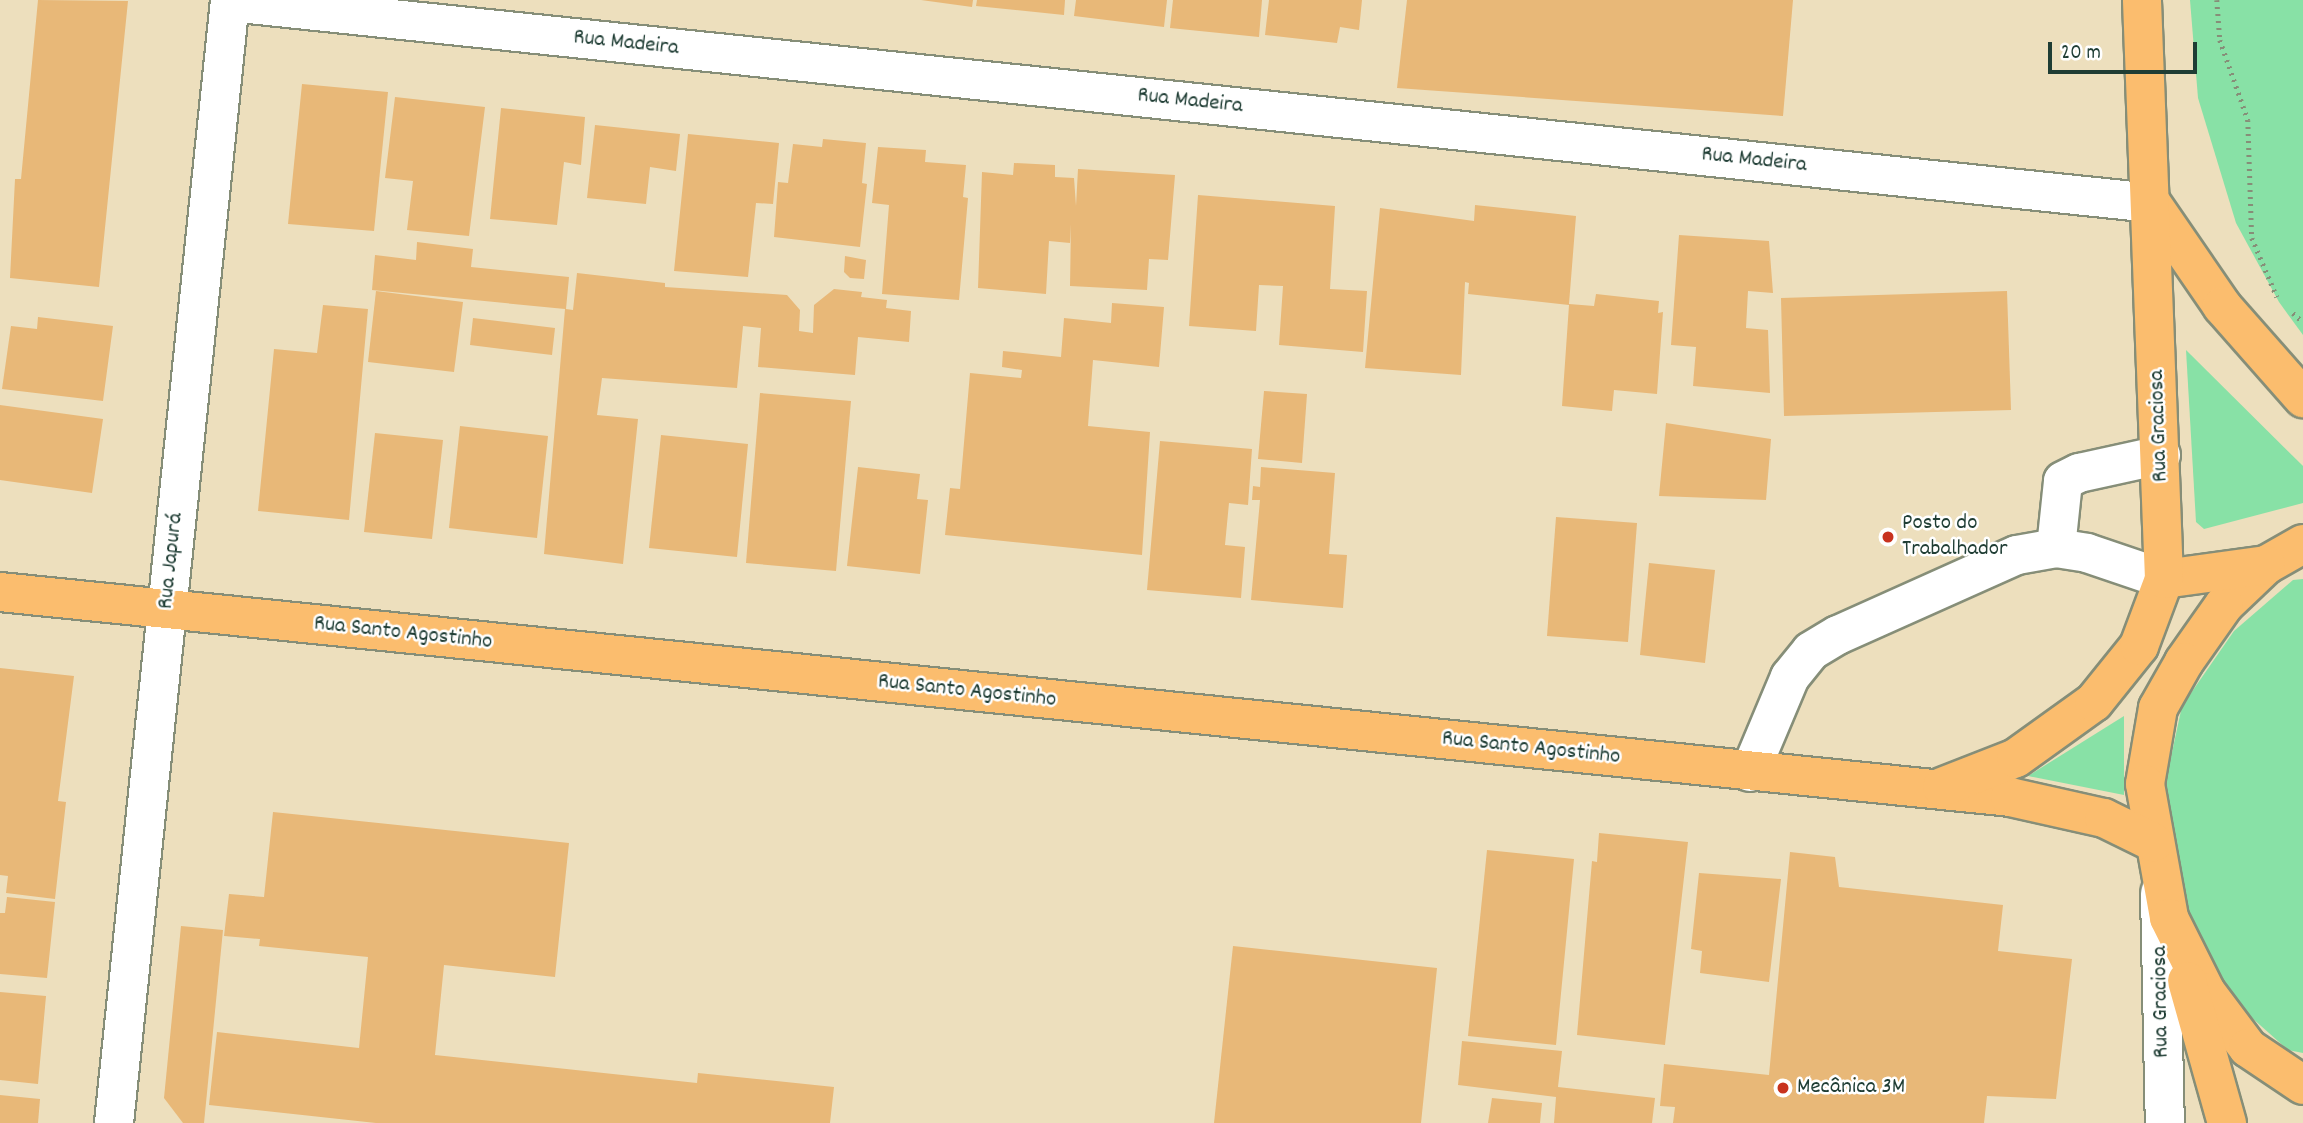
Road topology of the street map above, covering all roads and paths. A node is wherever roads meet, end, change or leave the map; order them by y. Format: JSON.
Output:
{"nodes":[{"id":1,"x":2143,"y":0,"type":"edge"},
{"id":2,"x":2217,"y":0,"type":"edge"},
{"id":3,"x":230,"y":1,"type":"edge"},
{"id":4,"x":2151,"y":203,"type":"junction"},
{"id":5,"x":2279,"y":302,"type":"dead end"},
{"id":6,"x":2287,"y":309,"type":"dead end"},
{"id":7,"x":2303,"y":322,"type":"edge"},
{"id":8,"x":2303,"y":398,"type":"edge"},
{"id":9,"x":2161,"y":455,"type":"junction"},
{"id":10,"x":2303,"y":544,"type":"edge"},
{"id":11,"x":2056,"y":548,"type":"junction"},
{"id":12,"x":2266,"y":565,"type":"junction"},
{"id":13,"x":2164,"y":579,"type":"junction"},
{"id":14,"x":0,"y":592,"type":"edge"},
{"id":15,"x":167,"y":610,"type":"junction"},
{"id":16,"x":2138,"y":646,"type":"joint"},
{"id":17,"x":1749,"y":772,"type":"junction"},
{"id":18,"x":1934,"y":790,"type":"junction"},
{"id":19,"x":2154,"y":842,"type":"junction"},
{"id":20,"x":2160,"y":881,"type":"junction"},
{"id":21,"x":2169,"y":918,"type":"junction"},
{"id":22,"x":2303,"y":1085,"type":"edge"},
{"id":23,"x":114,"y":1123,"type":"edge"},
{"id":24,"x":2165,"y":1123,"type":"edge"},
{"id":25,"x":2227,"y":1123,"type":"edge"}],
"edges":[{"from":1,"to":4,"type":"main road","name":"Rua Graciosa"},
{"from":2,"to":5,"type":"path"},
{"from":3,"to":4,"type":"street","name":"Rua Madeira"},
{"from":3,"to":15,"type":"street","name":"Rua Japurá"},
{"from":4,"to":8,"type":"main road"},
{"from":4,"to":9,"type":"main road","name":"Rua Graciosa"},
{"from":6,"to":7,"type":"path"},
{"from":9,"to":11,"type":"street"},
{"from":9,"to":13,"type":"main road","name":"Rua Graciosa"},
{"from":10,"to":12,"type":"main road"},
{"from":11,"to":13,"type":"street"},
{"from":11,"to":17,"type":"street"},
{"from":12,"to":13,"type":"main road"},
{"from":12,"to":19,"type":"main road"},
{"from":13,"to":16,"type":"main road","name":"Rua Graciosa"},
{"from":14,"to":15,"type":"main road","name":"Rua Santo Agostinho"},
{"from":15,"to":17,"type":"main road","name":"Rua Santo Agostinho"},
{"from":15,"to":23,"type":"street","name":"Rua Japurá"},
{"from":16,"to":18,"type":"main road","name":"Rua Santo Agostinho"},
{"from":17,"to":18,"type":"main road","name":"Rua Santo Agostinho"},
{"from":18,"to":19,"type":"main road","name":"Rua Santo Agostinho"},
{"from":19,"to":20,"type":"main road"},
{"from":20,"to":21,"type":"main road"},
{"from":20,"to":24,"type":"street","name":"Rua Graciosa"},
{"from":21,"to":22,"type":"main road"},
{"from":21,"to":25,"type":"main road"}]}
